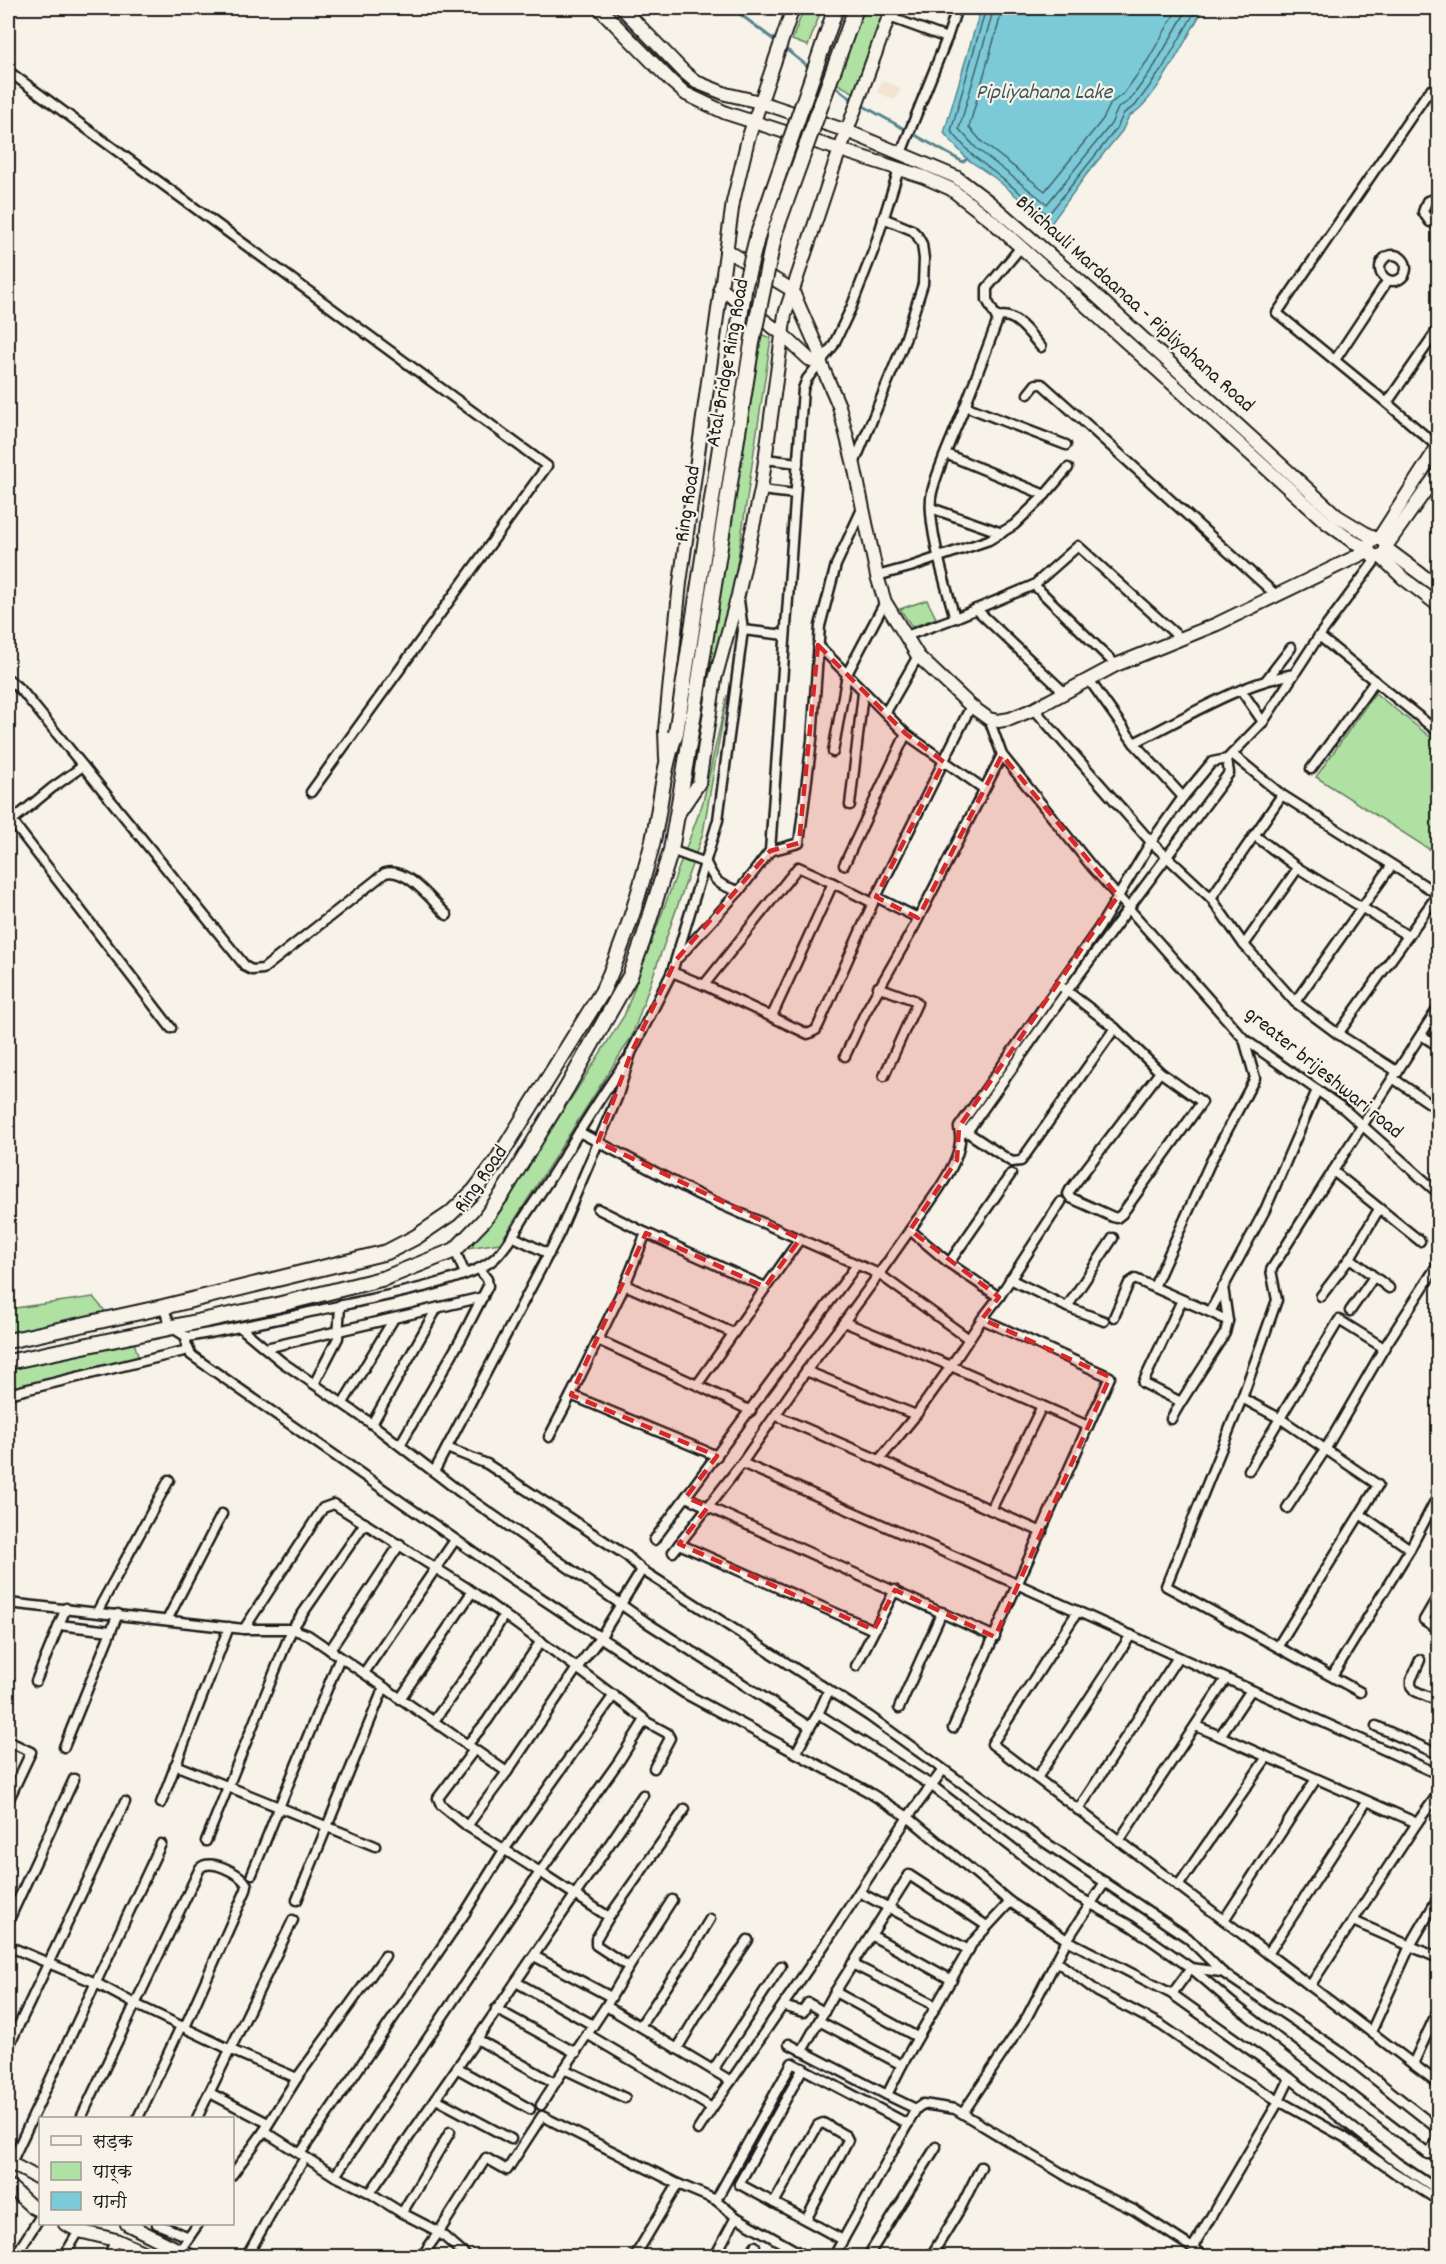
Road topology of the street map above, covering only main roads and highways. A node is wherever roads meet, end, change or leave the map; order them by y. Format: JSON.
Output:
{"nodes":[{"id":1,"x":836,"y":8,"type":"edge"},
{"id":2,"x":856,"y":8,"type":"edge"},
{"id":3,"x":690,"y":738,"type":"joint"},
{"id":4,"x":8,"y":1341,"type":"edge"},
{"id":5,"x":8,"y":1362,"type":"edge"}],
"edges":[{"from":1,"to":4,"type":"main road","name":"Ring Road","bridge":true},
{"from":2,"to":3,"type":"main road","name":"Atal Bridge Ring Road","bridge":true},
{"from":3,"to":5,"type":"main road","name":"Ring Road"}]}
